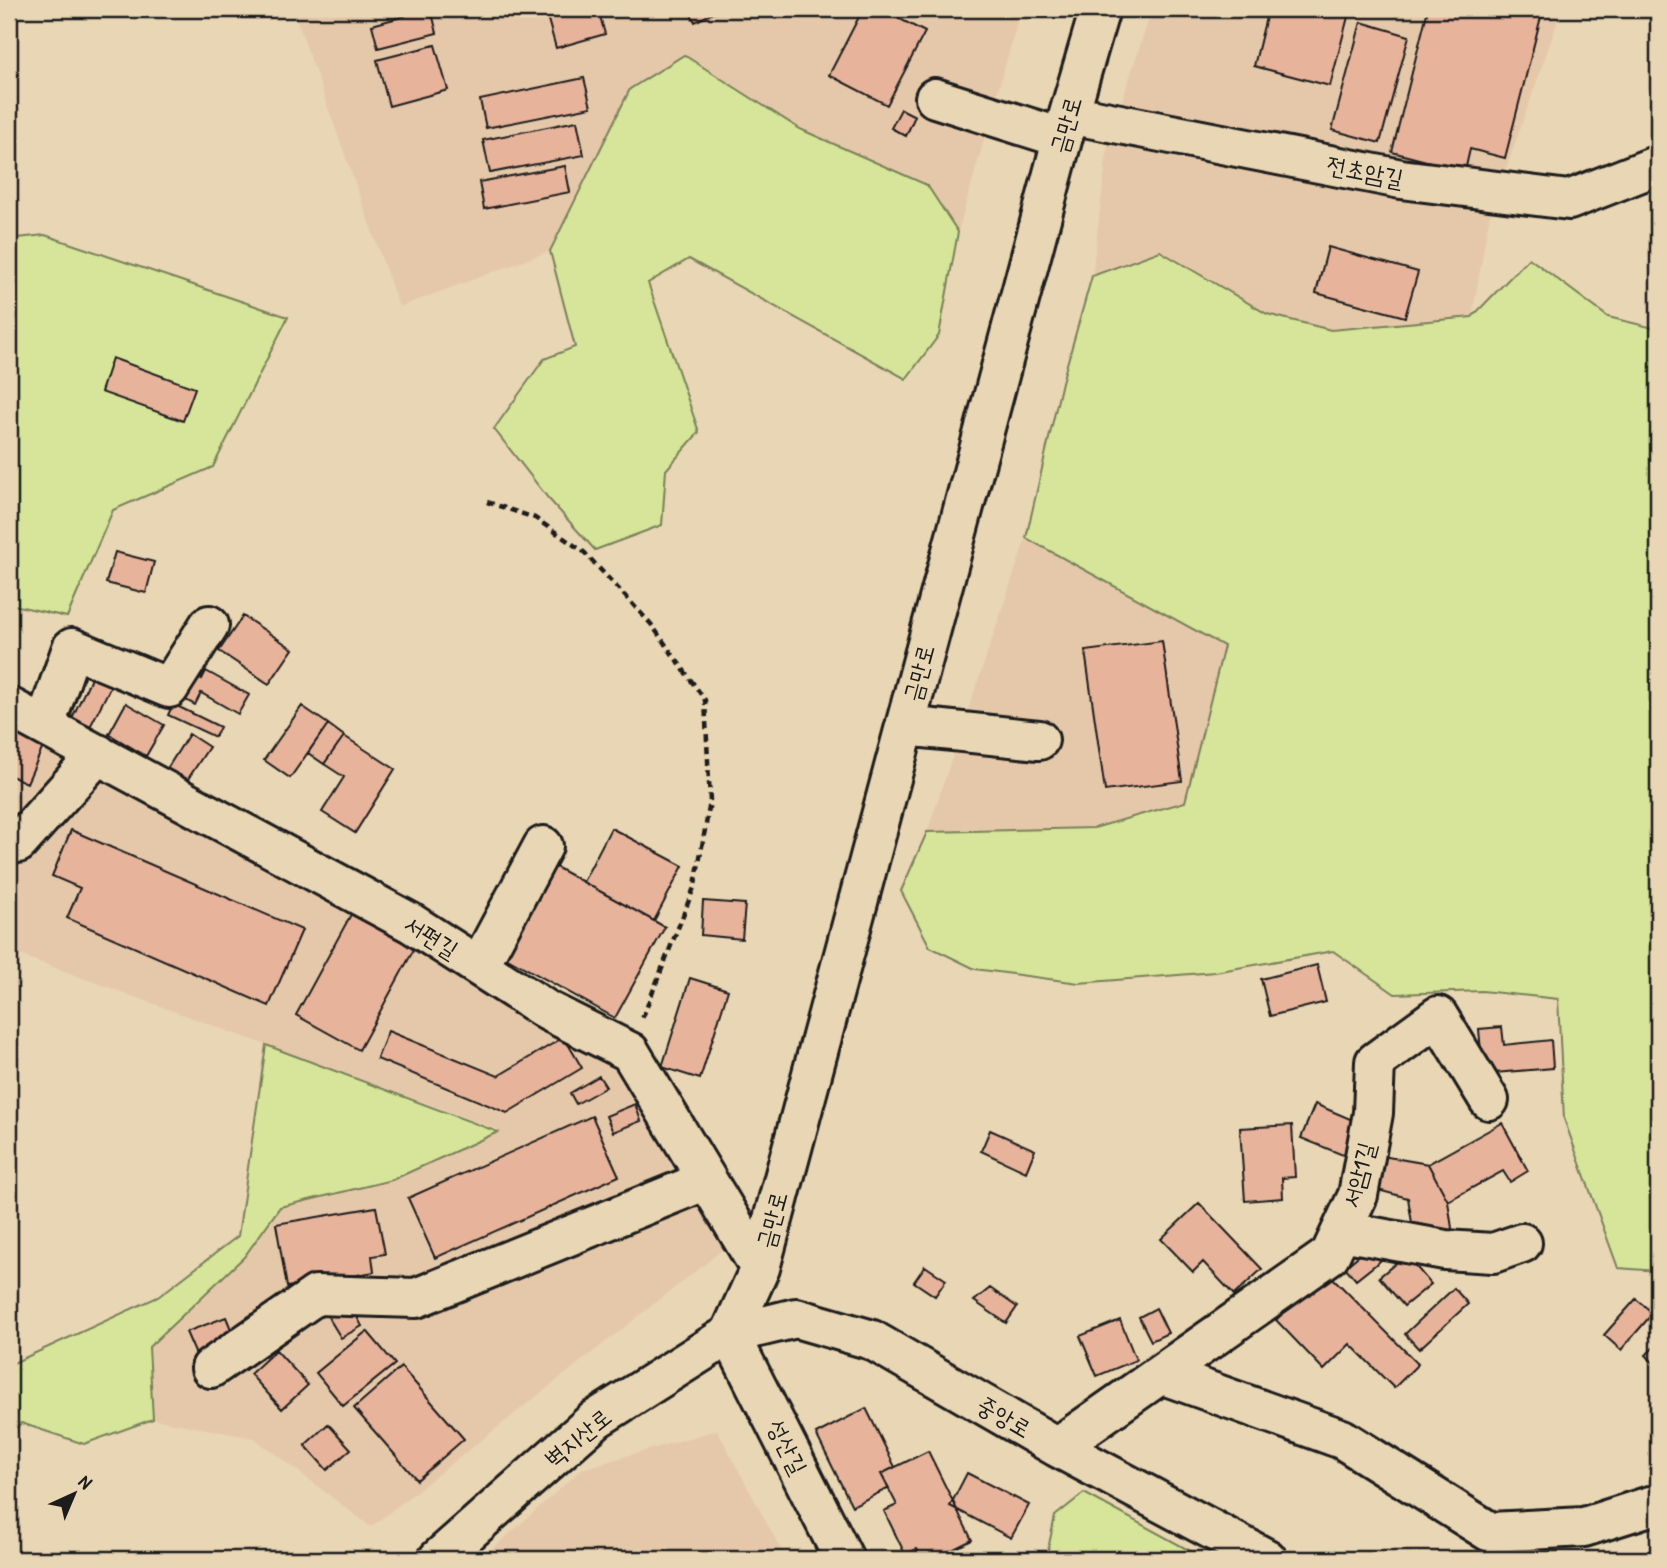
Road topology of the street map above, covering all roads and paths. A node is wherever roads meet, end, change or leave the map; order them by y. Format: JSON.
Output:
{"nodes":[{"id":1,"x":1100,"y":9,"type":"edge"},
{"id":2,"x":935,"y":97,"type":"dead end"},
{"id":3,"x":1065,"y":126,"type":"junction"},
{"id":4,"x":1658,"y":165,"type":"edge"},
{"id":5,"x":487,"y":502,"type":"dead end"},
{"id":6,"x":209,"y":625,"type":"dead end"},
{"id":7,"x":9,"y":706,"type":"edge"},
{"id":8,"x":45,"y":725,"type":"junction"},
{"id":9,"x":905,"y":726,"type":"junction"},
{"id":10,"x":1039,"y":740,"type":"dead end"},
{"id":11,"x":98,"y":754,"type":"junction"},
{"id":12,"x":18,"y":843,"type":"dead end"},
{"id":13,"x":543,"y":846,"type":"dead end"},
{"id":14,"x":479,"y":966,"type":"junction"},
{"id":15,"x":630,"y":1052,"type":"junction"},
{"id":16,"x":1489,"y":1100,"type":"dead end"},
{"id":17,"x":707,"y":1180,"type":"junction"},
{"id":18,"x":1342,"y":1231,"type":"junction"},
{"id":19,"x":1522,"y":1243,"type":"dead end"},
{"id":20,"x":760,"y":1268,"type":"junction"},
{"id":21,"x":730,"y":1334,"type":"junction"},
{"id":22,"x":211,"y":1367,"type":"dead end"},
{"id":23,"x":1161,"y":1374,"type":"junction"},
{"id":24,"x":1057,"y":1447,"type":"junction"},
{"id":25,"x":1650,"y":1506,"type":"dead end"},
{"id":26,"x":438,"y":1559,"type":"edge"},
{"id":27,"x":844,"y":1559,"type":"edge"},
{"id":28,"x":1267,"y":1559,"type":"edge"}],
"edges":[{"from":1,"to":3,"type":"street","name":"금만로"},
{"from":2,"to":3,"type":"street","name":"전초암길"},
{"from":3,"to":4,"type":"street","name":"전초암길"},
{"from":3,"to":9,"type":"street","name":"금만로"},
{"from":5,"to":15,"type":"path"},
{"from":6,"to":8,"type":"street"},
{"from":7,"to":8,"type":"street","name":"서편길"},
{"from":8,"to":11,"type":"street","name":"서편길"},
{"from":9,"to":10,"type":"street"},
{"from":9,"to":20,"type":"street","name":"금만로"},
{"from":11,"to":12,"type":"street"},
{"from":11,"to":14,"type":"street","name":"서편길"},
{"from":13,"to":14,"type":"street"},
{"from":14,"to":15,"type":"street","name":"서편길"},
{"from":15,"to":17,"type":"street"},
{"from":16,"to":18,"type":"street","name":"서암1길"},
{"from":17,"to":20,"type":"street"},
{"from":17,"to":22,"type":"street"},
{"from":18,"to":19,"type":"street"},
{"from":18,"to":23,"type":"street","name":"서암1길"},
{"from":20,"to":21,"type":"street","name":"금만로"},
{"from":21,"to":24,"type":"street","name":"중앙로"},
{"from":21,"to":26,"type":"street","name":"벽지산로"},
{"from":21,"to":27,"type":"street","name":"성산길"},
{"from":23,"to":24,"type":"street","name":"서암1길"},
{"from":23,"to":25,"type":"street"},
{"from":24,"to":28,"type":"street","name":"중앙로"}]}
